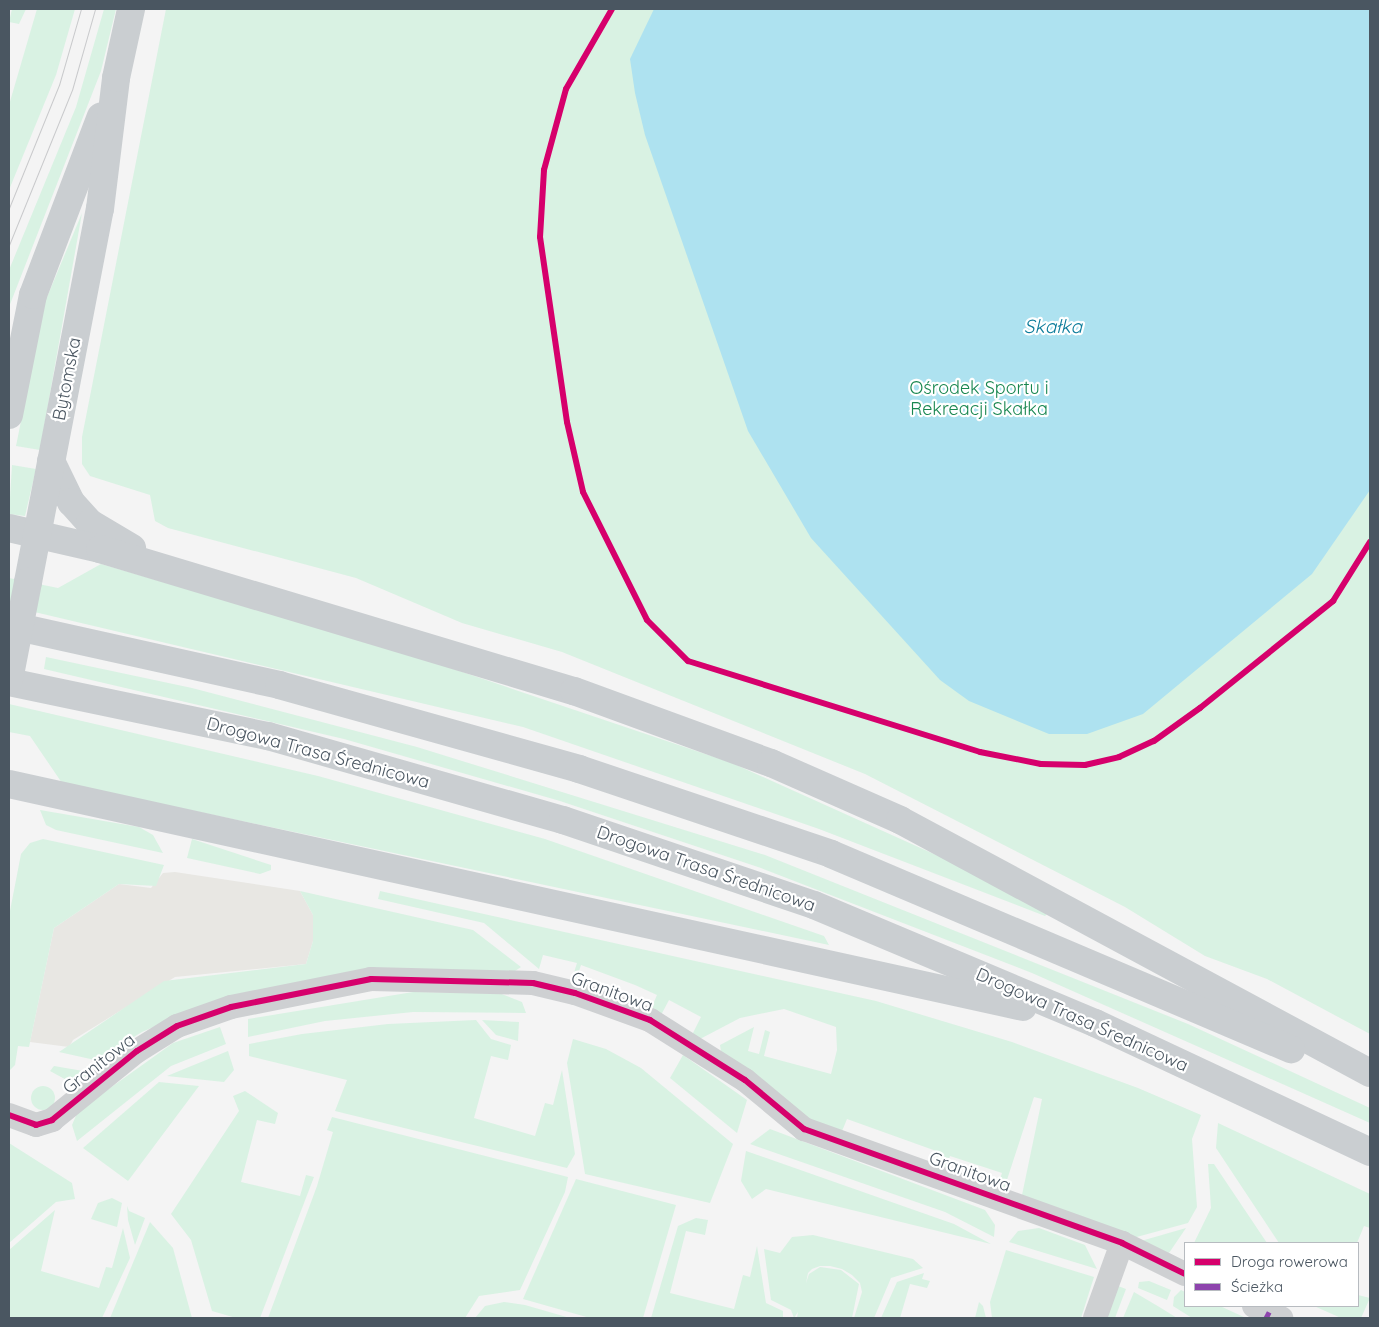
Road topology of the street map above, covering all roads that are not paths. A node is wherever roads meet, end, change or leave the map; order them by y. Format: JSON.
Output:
{"nodes":[{"id":1,"x":131,"y":9,"type":"edge"},
{"id":2,"x":116,"y":78,"type":"junction"},
{"id":3,"x":9,"y":415,"type":"edge"},
{"id":4,"x":51,"y":461,"type":"junction"},
{"id":5,"x":9,"y":528,"type":"edge"},
{"id":6,"x":38,"y":533,"type":"junction"},
{"id":7,"x":184,"y":575,"type":"junction"},
{"id":8,"x":9,"y":625,"type":"edge"},
{"id":9,"x":9,"y":681,"type":"edge"},
{"id":10,"x":9,"y":784,"type":"edge"},
{"id":11,"x":36,"y":790,"type":"junction"},
{"id":12,"x":9,"y":800,"type":"edge"},
{"id":13,"x":1095,"y":1023,"type":"junction"},
{"id":14,"x":1370,"y":1073,"type":"edge"},
{"id":15,"x":1370,"y":1085,"type":"edge"},
{"id":16,"x":9,"y":1115,"type":"edge"},
{"id":17,"x":1370,"y":1152,"type":"edge"},
{"id":18,"x":1122,"y":1243,"type":"junction"},
{"id":19,"x":1184,"y":1274,"type":"edge"},
{"id":20,"x":1094,"y":1318,"type":"edge"}],
"edges":[{"from":1,"to":2,"type":"main road","name":"Bytomska"},
{"from":2,"to":3,"type":"main road","name":"Bytomska"},
{"from":2,"to":4,"type":"main road","name":"Bytomska"},
{"from":4,"to":6,"type":"main road","name":"Bytomska"},
{"from":4,"to":7,"type":"main road"},
{"from":5,"to":6,"type":"main road"},
{"from":6,"to":7,"type":"main road"},
{"from":6,"to":9,"type":"main road","name":"Bytomska","bridge":true},
{"from":7,"to":14,"type":"main road"},
{"from":8,"to":15,"type":"main road"},
{"from":9,"to":13,"type":"main road","name":"Drogowa Trasa Średnicowa"},
{"from":10,"to":11,"type":"main road"},
{"from":11,"to":12,"type":"main road"},
{"from":11,"to":13,"type":"main road"},
{"from":13,"to":17,"type":"main road","name":"Drogowa Trasa Średnicowa"},
{"from":16,"to":18,"type":"street","name":"Granitowa"},
{"from":18,"to":19,"type":"street","name":"Granitowa"},
{"from":18,"to":20,"type":"street"}]}
